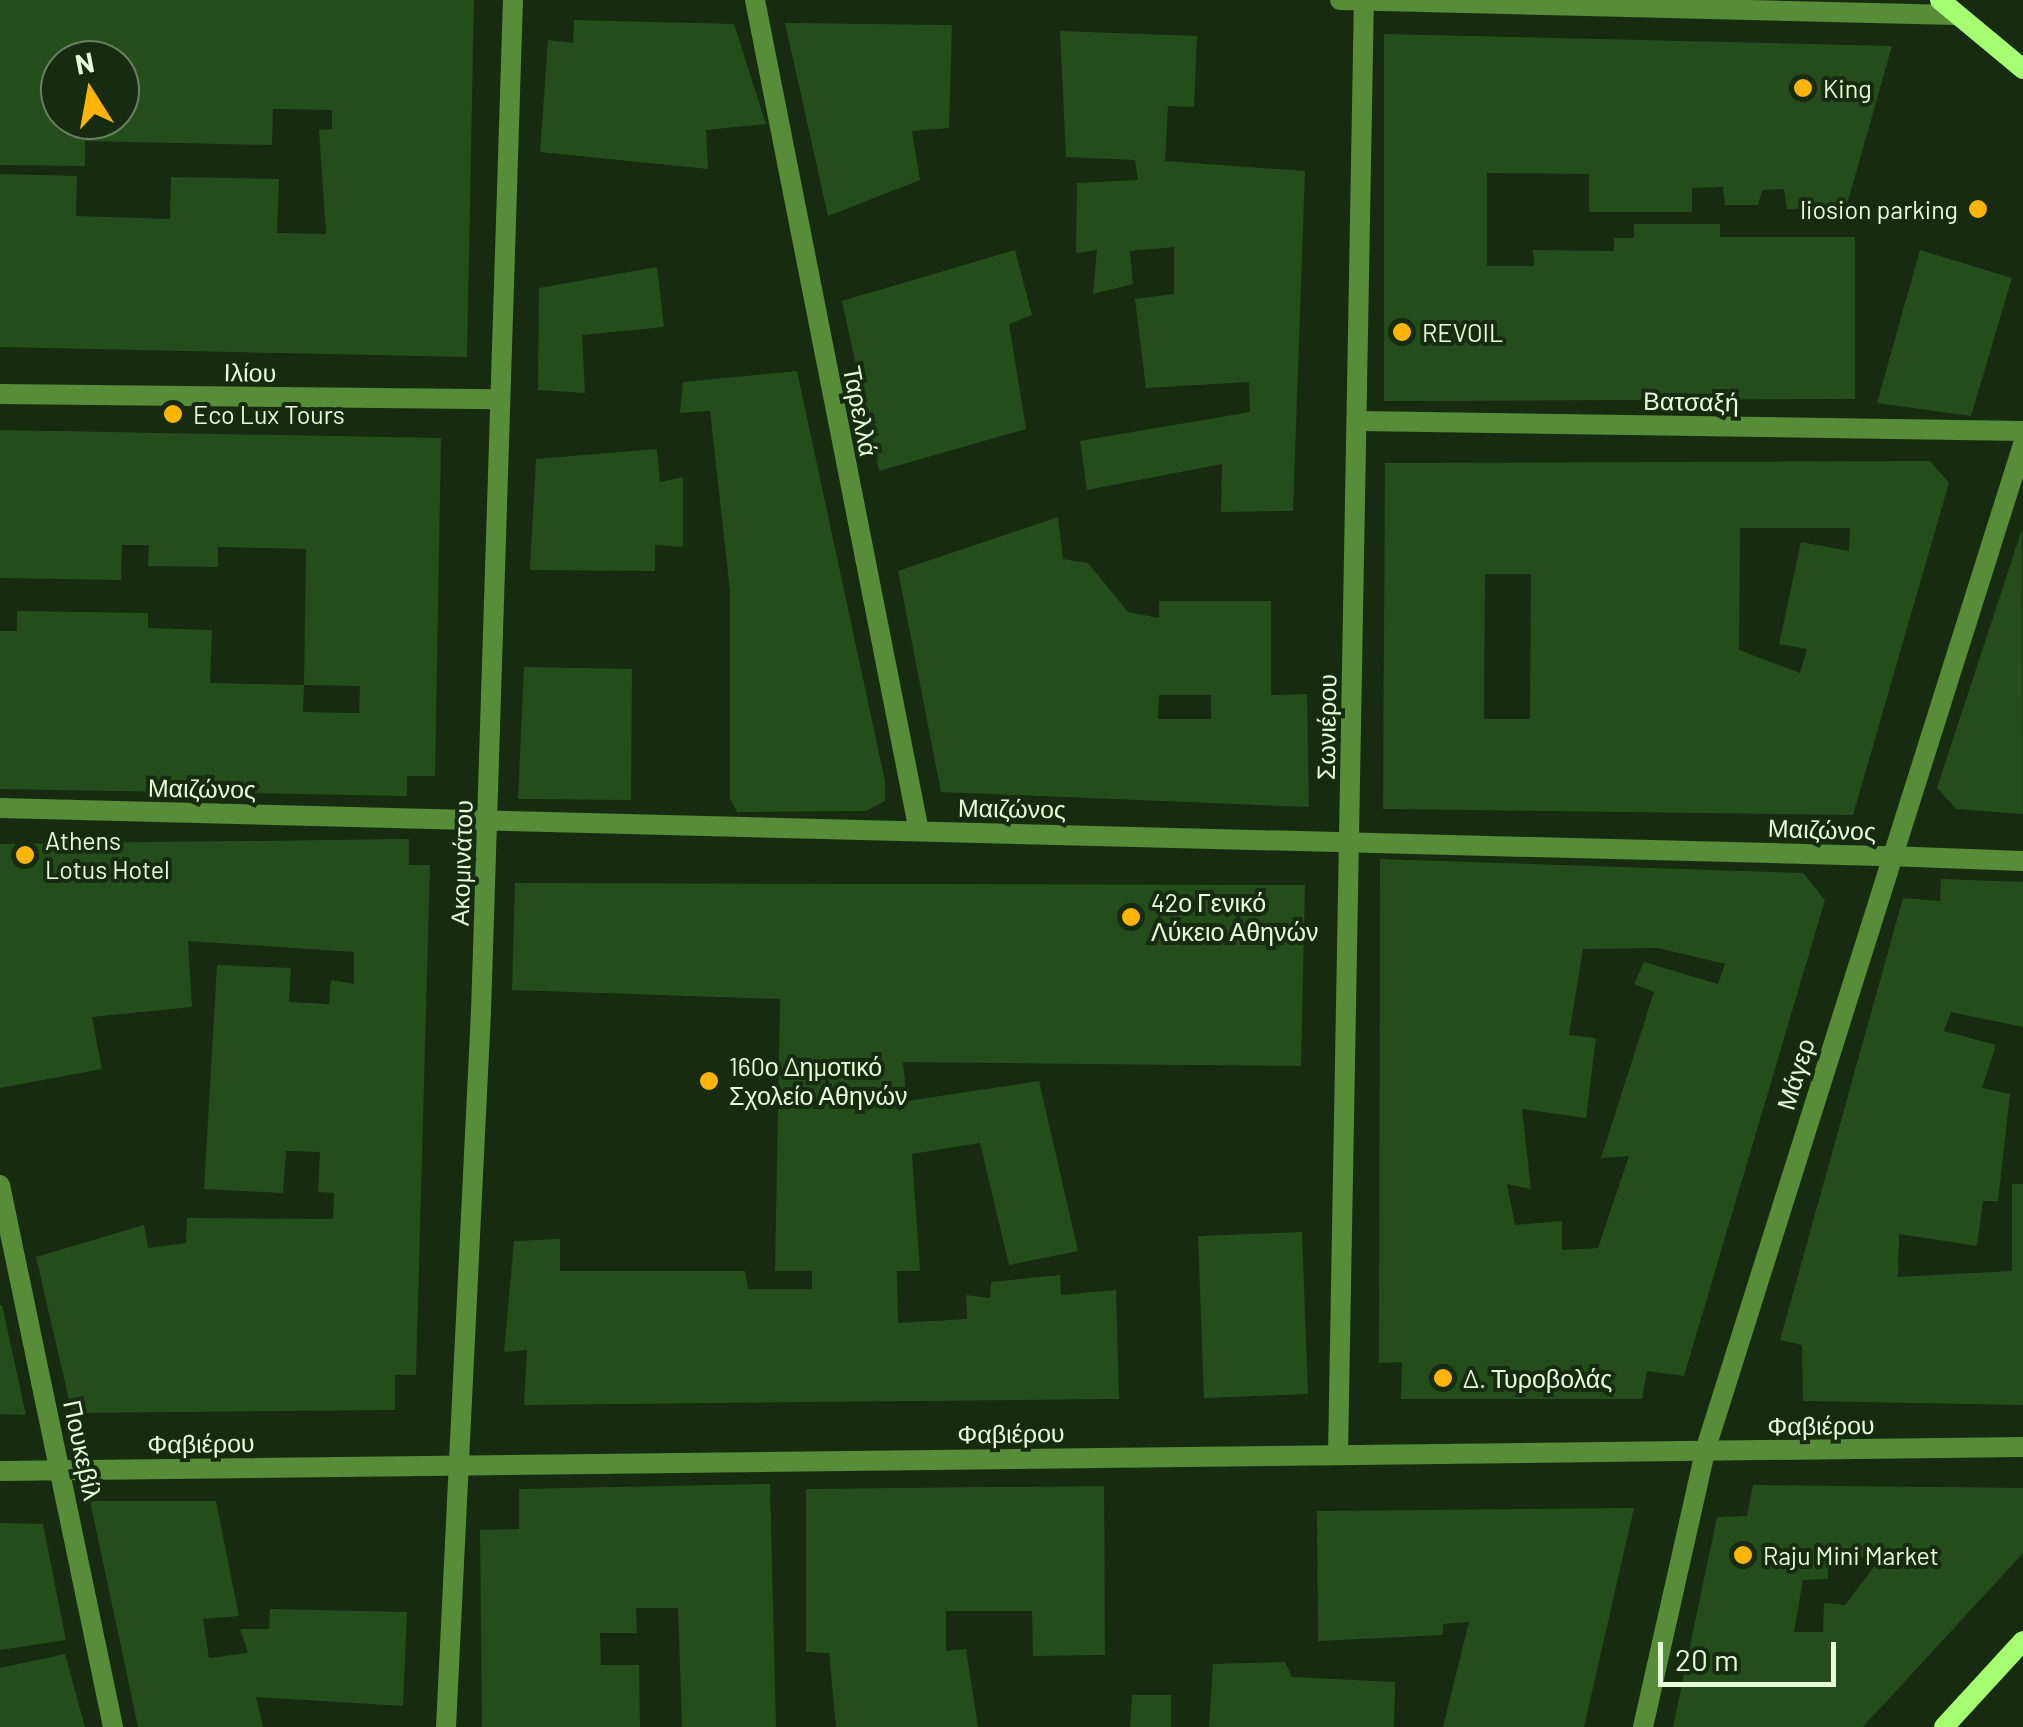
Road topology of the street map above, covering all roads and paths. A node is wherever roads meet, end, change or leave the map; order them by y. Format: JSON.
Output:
{"nodes":[{"id":1,"x":513,"y":0,"type":"edge"},
{"id":2,"x":755,"y":0,"type":"edge"},
{"id":3,"x":1340,"y":0,"type":"edge"},
{"id":4,"x":1364,"y":0,"type":"edge"},
{"id":5,"x":1948,"y":8,"type":"edge"},
{"id":6,"x":2023,"y":69,"type":"edge"},
{"id":7,"x":0,"y":394,"type":"edge"},
{"id":8,"x":499,"y":400,"type":"junction"},
{"id":9,"x":1358,"y":421,"type":"junction"},
{"id":10,"x":2023,"y":431,"type":"edge"},
{"id":11,"x":2023,"y":444,"type":"edge"},
{"id":12,"x":0,"y":808,"type":"edge"},
{"id":13,"x":488,"y":819,"type":"junction"},
{"id":14,"x":919,"y":831,"type":"junction"},
{"id":15,"x":1349,"y":842,"type":"junction"},
{"id":16,"x":1888,"y":856,"type":"junction"},
{"id":17,"x":2023,"y":861,"type":"edge"},
{"id":18,"x":0,"y":1185,"type":"edge"},
{"id":19,"x":2023,"y":1447,"type":"edge"},
{"id":20,"x":1705,"y":1452,"type":"junction"},
{"id":21,"x":1338,"y":1455,"type":"junction"},
{"id":22,"x":455,"y":1464,"type":"junction"},
{"id":23,"x":62,"y":1470,"type":"junction"},
{"id":24,"x":0,"y":1471,"type":"edge"},
{"id":25,"x":2023,"y":1640,"type":"edge"},
{"id":26,"x":114,"y":1727,"type":"edge"},
{"id":27,"x":446,"y":1727,"type":"edge"},
{"id":28,"x":1643,"y":1727,"type":"edge"},
{"id":29,"x":1944,"y":1727,"type":"edge"}],
"edges":[{"from":1,"to":8,"type":"street","name":"Ακομινάτου"},
{"from":2,"to":14,"type":"street","name":"Ταρελλά"},
{"from":3,"to":4,"type":"street"},
{"from":4,"to":5,"type":"street"},
{"from":4,"to":9,"type":"street","name":"Σωνιέρου"},
{"from":5,"to":6,"type":"main road"},
{"from":7,"to":8,"type":"street","name":"Ιλίου"},
{"from":8,"to":13,"type":"street","name":"Ακομινάτου"},
{"from":9,"to":10,"type":"street","name":"Βατσαξή"},
{"from":9,"to":15,"type":"street","name":"Σωνιέρου"},
{"from":11,"to":16,"type":"street","name":"Μάγερ"},
{"from":12,"to":13,"type":"street","name":"Μαιζώνος"},
{"from":13,"to":14,"type":"street","name":"Μαιζώνος"},
{"from":13,"to":22,"type":"street","name":"Ακομινάτου"},
{"from":14,"to":15,"type":"street","name":"Μαιζώνος"},
{"from":15,"to":16,"type":"street","name":"Μαιζώνος"},
{"from":15,"to":21,"type":"street","name":"Σωνιέρου"},
{"from":16,"to":17,"type":"street","name":"Μαιζώνος"},
{"from":16,"to":20,"type":"street","name":"Μάγερ"},
{"from":18,"to":23,"type":"street","name":"Πουκεβίλ"},
{"from":19,"to":20,"type":"street","name":"Φαβιέρου"},
{"from":20,"to":21,"type":"street","name":"Φαβιέρου"},
{"from":20,"to":28,"type":"street","name":"Μάγερ"},
{"from":21,"to":22,"type":"street","name":"Φαβιέρου"},
{"from":22,"to":23,"type":"street","name":"Φαβιέρου"},
{"from":22,"to":27,"type":"street","name":"Ακομινάτου"},
{"from":23,"to":24,"type":"street","name":"Φαβιέρου"},
{"from":23,"to":26,"type":"street","name":"Πουκεβίλ"},
{"from":25,"to":29,"type":"main road"}]}
